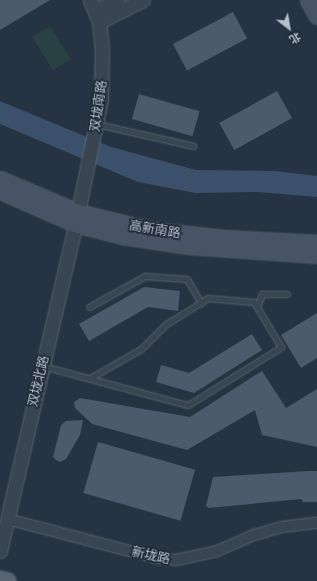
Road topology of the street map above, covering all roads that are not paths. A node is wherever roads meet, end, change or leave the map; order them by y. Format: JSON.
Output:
{"nodes":[{"id":1,"x":118,"y":0,"type":"edge"},
{"id":2,"x":143,"y":0,"type":"edge"},
{"id":3,"x":308,"y":0,"type":"edge"},
{"id":4,"x":95,"y":11,"type":"edge"},
{"id":5,"x":317,"y":16,"type":"edge"},
{"id":6,"x":96,"y":127,"type":"junction"},
{"id":7,"x":194,"y":146,"type":"dead end"},
{"id":8,"x":0,"y":179,"type":"edge"},
{"id":9,"x":0,"y":192,"type":"edge"},
{"id":10,"x":76,"y":218,"type":"junction"},
{"id":11,"x":317,"y":243,"type":"edge"},
{"id":12,"x":317,"y":255,"type":"edge"},
{"id":13,"x":287,"y":294,"type":"dead end"},
{"id":14,"x":201,"y":302,"type":"junction"},
{"id":15,"x":89,"y":307,"type":"dead end"},
{"id":16,"x":257,"y":307,"type":"junction"},
{"id":17,"x":42,"y":365,"type":"junction"},
{"id":18,"x":90,"y":378,"type":"junction"},
{"id":19,"x":7,"y":520,"type":"junction"},
{"id":20,"x":317,"y":524,"type":"edge"},
{"id":21,"x":0,"y":551,"type":"edge"},
{"id":22,"x":0,"y":579,"type":"edge"},
{"id":23,"x":8,"y":581,"type":"edge"}],
"edges":[{"from":1,"to":4,"type":"street"},
{"from":2,"to":4,"type":"street"},
{"from":3,"to":5,"type":"main road"},
{"from":4,"to":6,"type":"street","name":"双垅南路"},
{"from":6,"to":7,"type":"lane"},
{"from":6,"to":10,"type":"street","name":"双垅南路"},
{"from":8,"to":10,"type":"main road","name":"高新南路"},
{"from":9,"to":10,"type":"main road","name":"高新南路"},
{"from":10,"to":11,"type":"main road","name":"高新南路"},
{"from":10,"to":12,"type":"main road","name":"高新南路"},
{"from":10,"to":17,"type":"street","name":"双垅北路"},
{"from":13,"to":16,"type":"lane"},
{"from":14,"to":15,"type":"lane"},
{"from":14,"to":16,"type":"lane"},
{"from":14,"to":18,"type":"lane"},
{"from":16,"to":18,"type":"lane"},
{"from":17,"to":18,"type":"lane"},
{"from":17,"to":19,"type":"street","name":"双垅北路"},
{"from":19,"to":20,"type":"street","name":"新垅路"},
{"from":19,"to":21,"type":"street","name":"双垅北路"},
{"from":22,"to":23,"type":"main road"}]}
